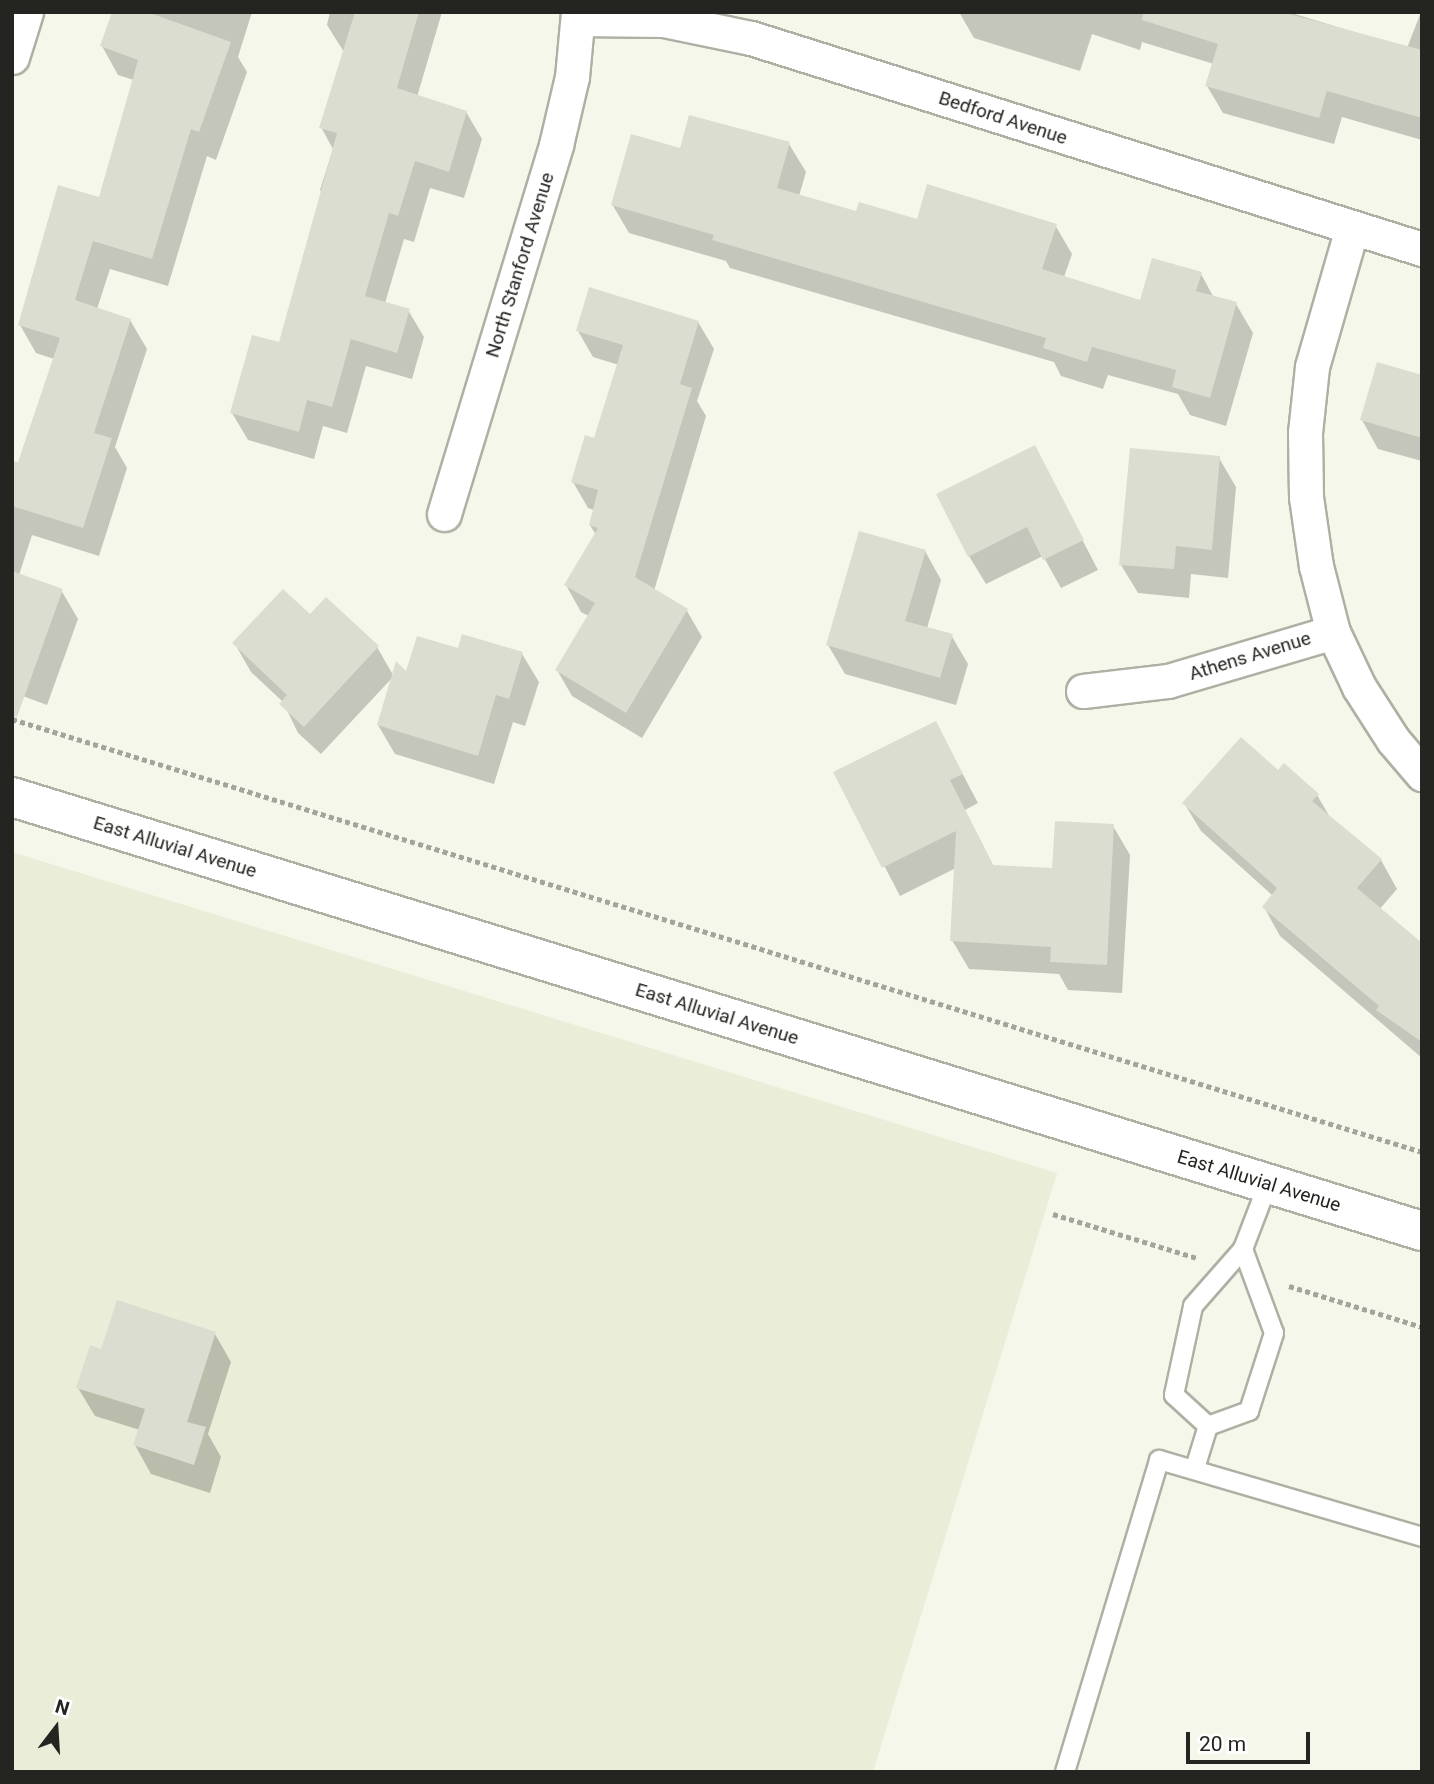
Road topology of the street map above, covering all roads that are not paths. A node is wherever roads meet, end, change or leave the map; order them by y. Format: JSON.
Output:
{"nodes":[{"id":1,"x":26,"y":12,"type":"edge"},
{"id":2,"x":578,"y":15,"type":"edge"},
{"id":3,"x":12,"y":57,"type":"edge"},
{"id":4,"x":1352,"y":228,"type":"junction"},
{"id":5,"x":1422,"y":249,"type":"edge"},
{"id":6,"x":443,"y":514,"type":"dead end"},
{"id":7,"x":1333,"y":632,"type":"junction"},
{"id":8,"x":1083,"y":691,"type":"dead end"},
{"id":9,"x":1422,"y":774,"type":"edge"},
{"id":10,"x":12,"y":797,"type":"edge"},
{"id":11,"x":1268,"y":1184,"type":"junction"},
{"id":12,"x":1422,"y":1231,"type":"edge"},
{"id":13,"x":1243,"y":1249,"type":"junction"},
{"id":14,"x":1208,"y":1426,"type":"junction"},
{"id":15,"x":1195,"y":1468,"type":"junction"},
{"id":16,"x":1422,"y":1537,"type":"edge"},
{"id":17,"x":1065,"y":1772,"type":"edge"}],
"edges":[{"from":1,"to":3,"type":"street"},
{"from":2,"to":4,"type":"street","name":"Bedford Avenue"},
{"from":2,"to":6,"type":"street","name":"North Stanford Avenue"},
{"from":4,"to":5,"type":"street","name":"Bedford Avenue"},
{"from":4,"to":7,"type":"street"},
{"from":7,"to":8,"type":"street","name":"Athens Avenue"},
{"from":7,"to":9,"type":"street","name":"Athens Avenue"},
{"from":10,"to":11,"type":"street","name":"East Alluvial Avenue"},
{"from":11,"to":12,"type":"street","name":"East Alluvial Avenue"},
{"from":11,"to":13,"type":"lane"},
{"from":13,"to":14,"type":"lane"},
{"from":13,"to":14,"type":"lane"},
{"from":14,"to":15,"type":"lane"},
{"from":15,"to":16,"type":"lane"},
{"from":15,"to":17,"type":"lane"}]}
